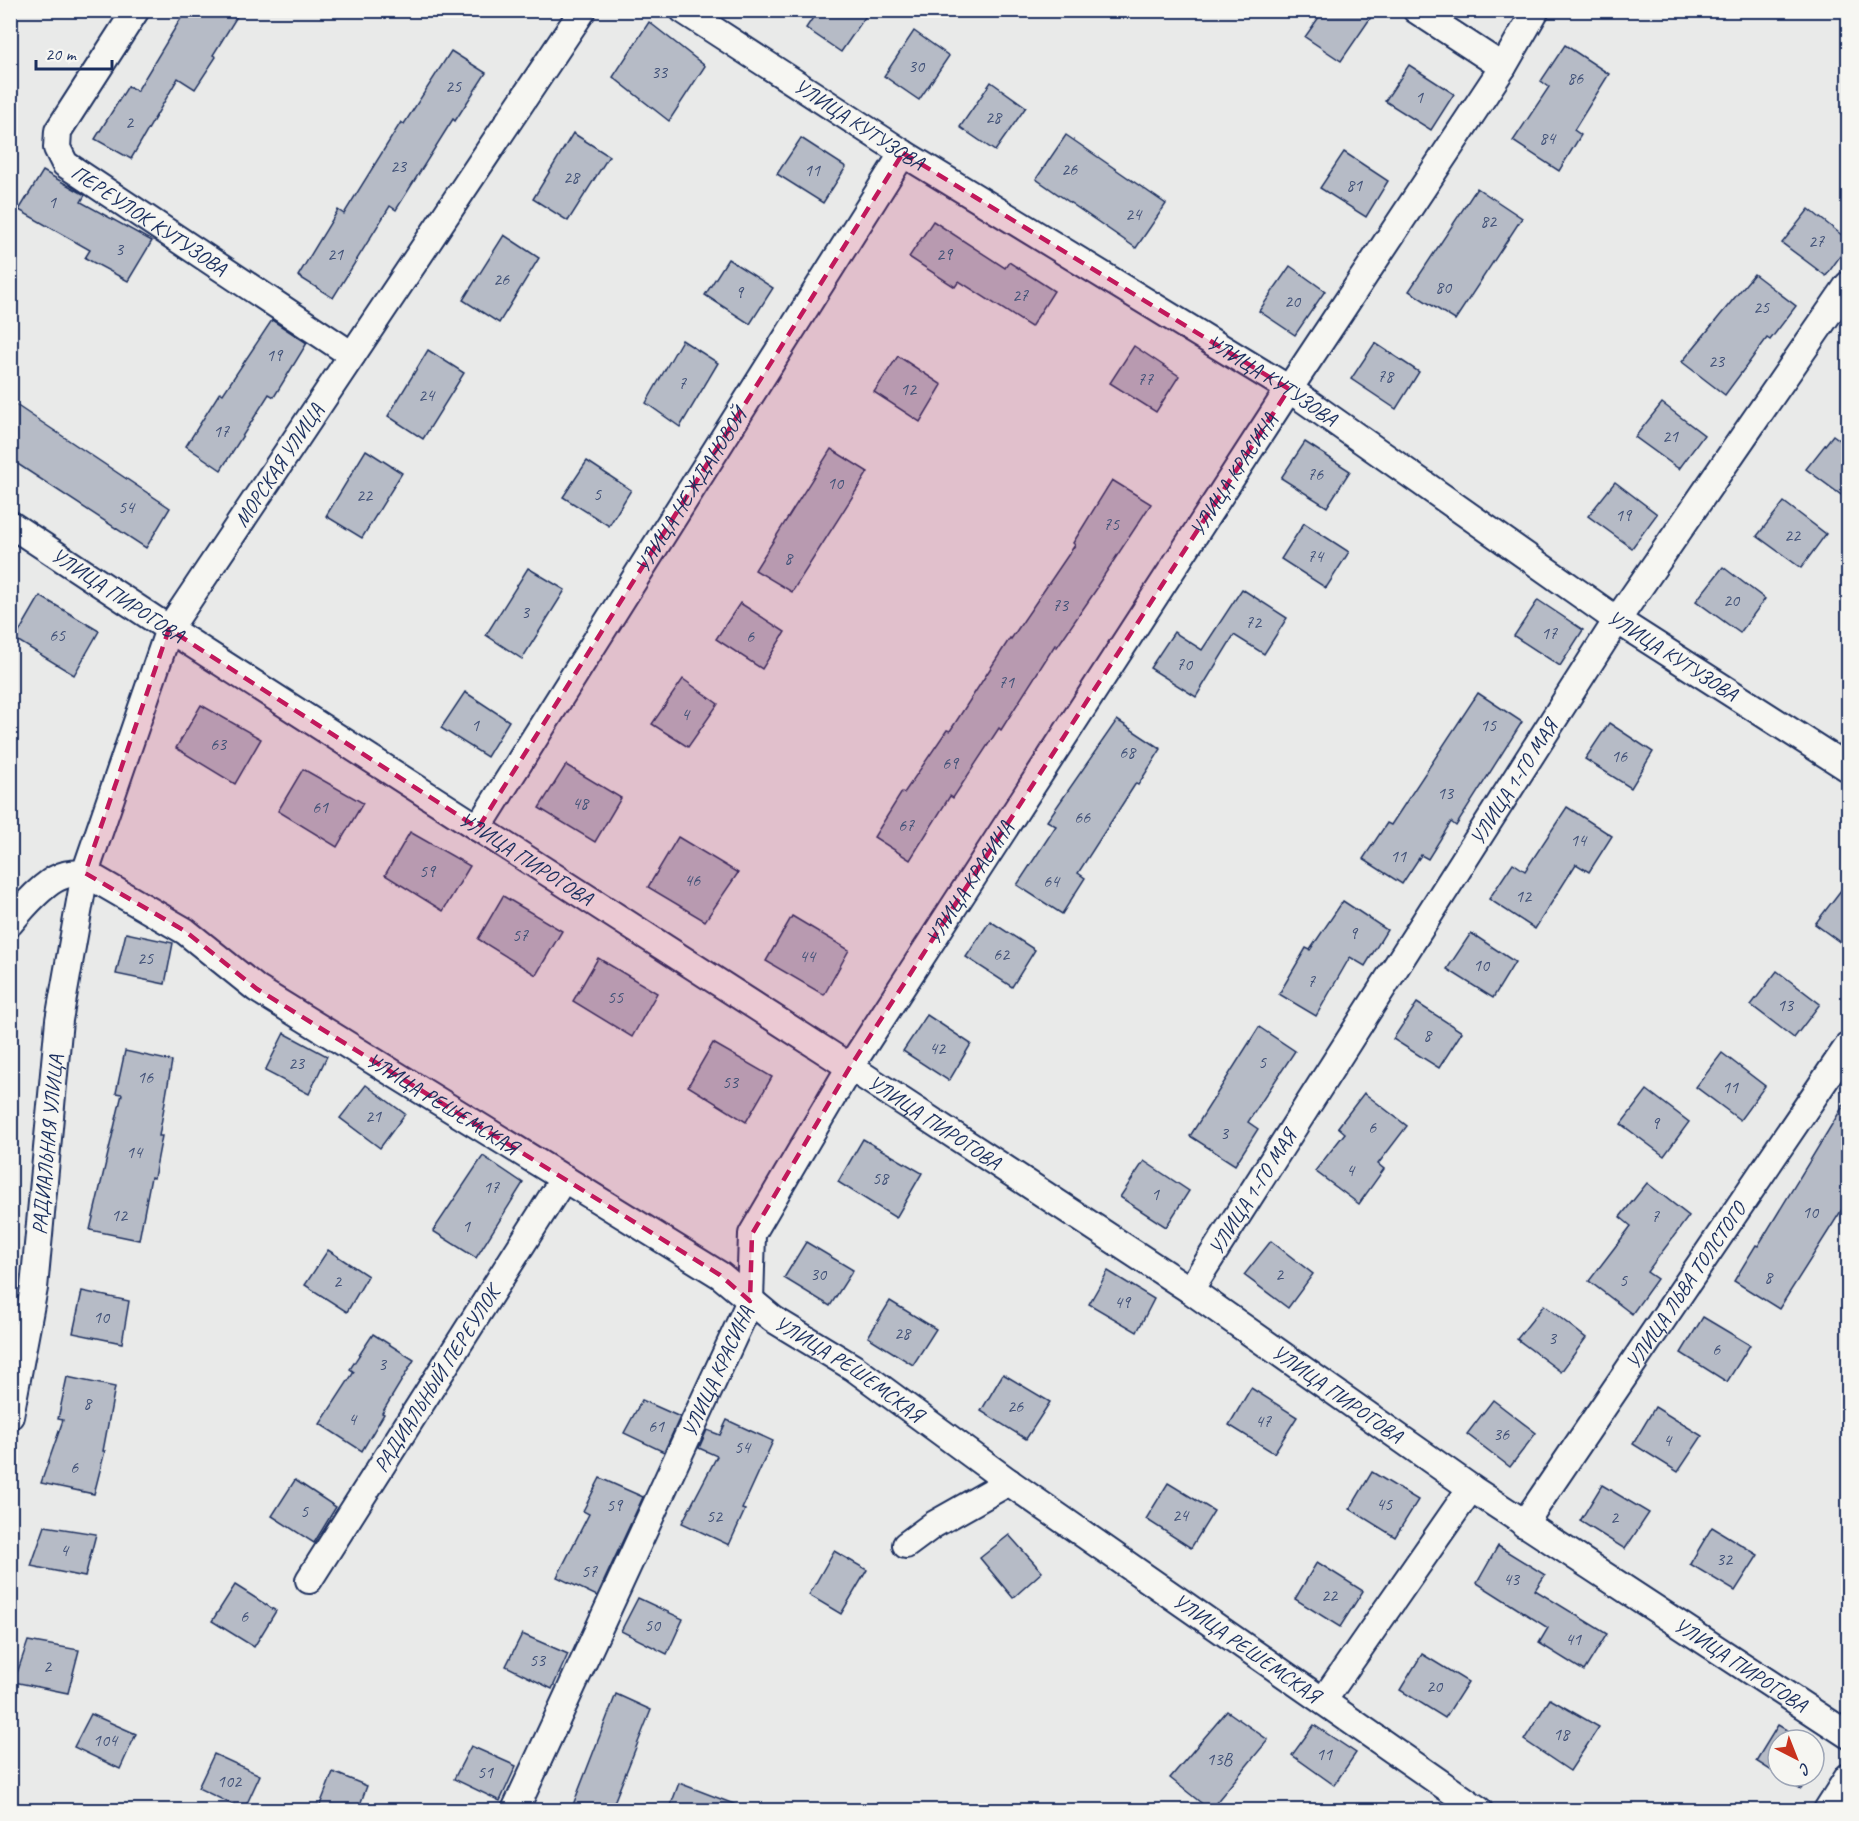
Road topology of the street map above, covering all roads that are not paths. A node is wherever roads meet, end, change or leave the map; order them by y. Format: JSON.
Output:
{"nodes":[{"id":1,"x":136,"y":10,"type":"edge"},
{"id":2,"x":583,"y":10,"type":"edge"},
{"id":3,"x":683,"y":10,"type":"edge"},
{"id":4,"x":1416,"y":10,"type":"edge"},
{"id":5,"x":1536,"y":10,"type":"edge"},
{"id":6,"x":1503,"y":67,"type":"junction"},
{"id":7,"x":903,"y":153,"type":"junction"},
{"id":8,"x":1848,"y":285,"type":"edge"},
{"id":9,"x":352,"y":355,"type":"junction"},
{"id":10,"x":1289,"y":389,"type":"junction"},
{"id":11,"x":10,"y":524,"type":"edge"},
{"id":12,"x":1617,"y":620,"type":"junction"},
{"id":13,"x":169,"y":629,"type":"junction"},
{"id":14,"x":1848,"y":768,"type":"edge"},
{"id":15,"x":478,"y":828,"type":"junction"},
{"id":16,"x":85,"y":873,"type":"junction"},
{"id":17,"x":10,"y":923,"type":"edge"},
{"id":18,"x":1848,"y":1046,"type":"edge"},
{"id":19,"x":850,"y":1067,"type":"junction"},
{"id":20,"x":564,"y":1178,"type":"junction"},
{"id":21,"x":1190,"y":1290,"type":"junction"},
{"id":22,"x":750,"y":1301,"type":"junction"},
{"id":23,"x":10,"y":1416,"type":"edge"},
{"id":24,"x":1009,"y":1482,"type":"junction"},
{"id":25,"x":1471,"y":1488,"type":"junction"},
{"id":26,"x":1524,"y":1524,"type":"junction"},
{"id":27,"x":906,"y":1545,"type":"dead end"},
{"id":28,"x":309,"y":1580,"type":"dead end"},
{"id":29,"x":1323,"y":1701,"type":"junction"},
{"id":30,"x":1848,"y":1735,"type":"edge"},
{"id":31,"x":1848,"y":1777,"type":"edge"},
{"id":32,"x":515,"y":1810,"type":"edge"},
{"id":33,"x":1479,"y":1810,"type":"edge"},
{"id":34,"x":1827,"y":1810,"type":"edge"}],
"edges":[{"from":1,"to":9,"type":"street","name":"ПЕРЕУЛОК КУТУЗОВА"},
{"from":2,"to":9,"type":"street","name":"МОРСКАЯ УЛИЦА"},
{"from":3,"to":7,"type":"street","name":"УЛИЦА КУТУЗОВА"},
{"from":4,"to":6,"type":"street"},
{"from":5,"to":6,"type":"street","name":"УЛИЦА КРАСИНА"},
{"from":6,"to":10,"type":"street","name":"УЛИЦА КРАСИНА"},
{"from":7,"to":10,"type":"street","name":"УЛИЦА КУТУЗОВА"},
{"from":7,"to":15,"type":"street","name":"УЛИЦА НЕЖДАНОВОЙ"},
{"from":8,"to":12,"type":"street","name":"УЛИЦА 1-ГО МАЯ"},
{"from":9,"to":13,"type":"street","name":"МОРСКАЯ УЛИЦА"},
{"from":10,"to":12,"type":"street","name":"УЛИЦА КУТУЗОВА"},
{"from":10,"to":19,"type":"street","name":"УЛИЦА КРАСИНА"},
{"from":11,"to":13,"type":"street","name":"УЛИЦА ПИРОГОВА"},
{"from":12,"to":14,"type":"street","name":"УЛИЦА КУТУЗОВА"},
{"from":12,"to":21,"type":"street","name":"УЛИЦА 1-ГО МАЯ"},
{"from":13,"to":15,"type":"street","name":"УЛИЦА ПИРОГОВА"},
{"from":13,"to":16,"type":"street","name":"МОРСКАЯ УЛИЦА"},
{"from":15,"to":19,"type":"street","name":"УЛИЦА ПИРОГОВА"},
{"from":16,"to":17,"type":"street"},
{"from":16,"to":20,"type":"street","name":"УЛИЦА РЕШЕМСКАЯ"},
{"from":16,"to":23,"type":"street","name":"РАДИАЛЬНАЯ УЛИЦА"},
{"from":18,"to":26,"type":"street","name":"УЛИЦА ЛЬВА ТОЛСТОГО"},
{"from":19,"to":21,"type":"street","name":"УЛИЦА ПИРОГОВА"},
{"from":19,"to":22,"type":"street","name":"УЛИЦА КРАСИНА"},
{"from":20,"to":22,"type":"street","name":"УЛИЦА РЕШЕМСКАЯ"},
{"from":20,"to":28,"type":"street","name":"РАДИАЛЬНЫЙ ПЕРЕУЛОК"},
{"from":21,"to":25,"type":"street","name":"УЛИЦА ПИРОГОВА"},
{"from":22,"to":24,"type":"street","name":"УЛИЦА РЕШЕМСКАЯ"},
{"from":22,"to":32,"type":"street","name":"УЛИЦА КРАСИНА"},
{"from":24,"to":27,"type":"street"},
{"from":24,"to":29,"type":"street","name":"УЛИЦА РЕШЕМСКАЯ"},
{"from":25,"to":26,"type":"street","name":"УЛИЦА ПИРОГОВА"},
{"from":25,"to":29,"type":"street"},
{"from":26,"to":30,"type":"street","name":"УЛИЦА ПИРОГОВА"},
{"from":29,"to":33,"type":"street","name":"УЛИЦА РЕШЕМСКАЯ"},
{"from":31,"to":34,"type":"street"}]}
